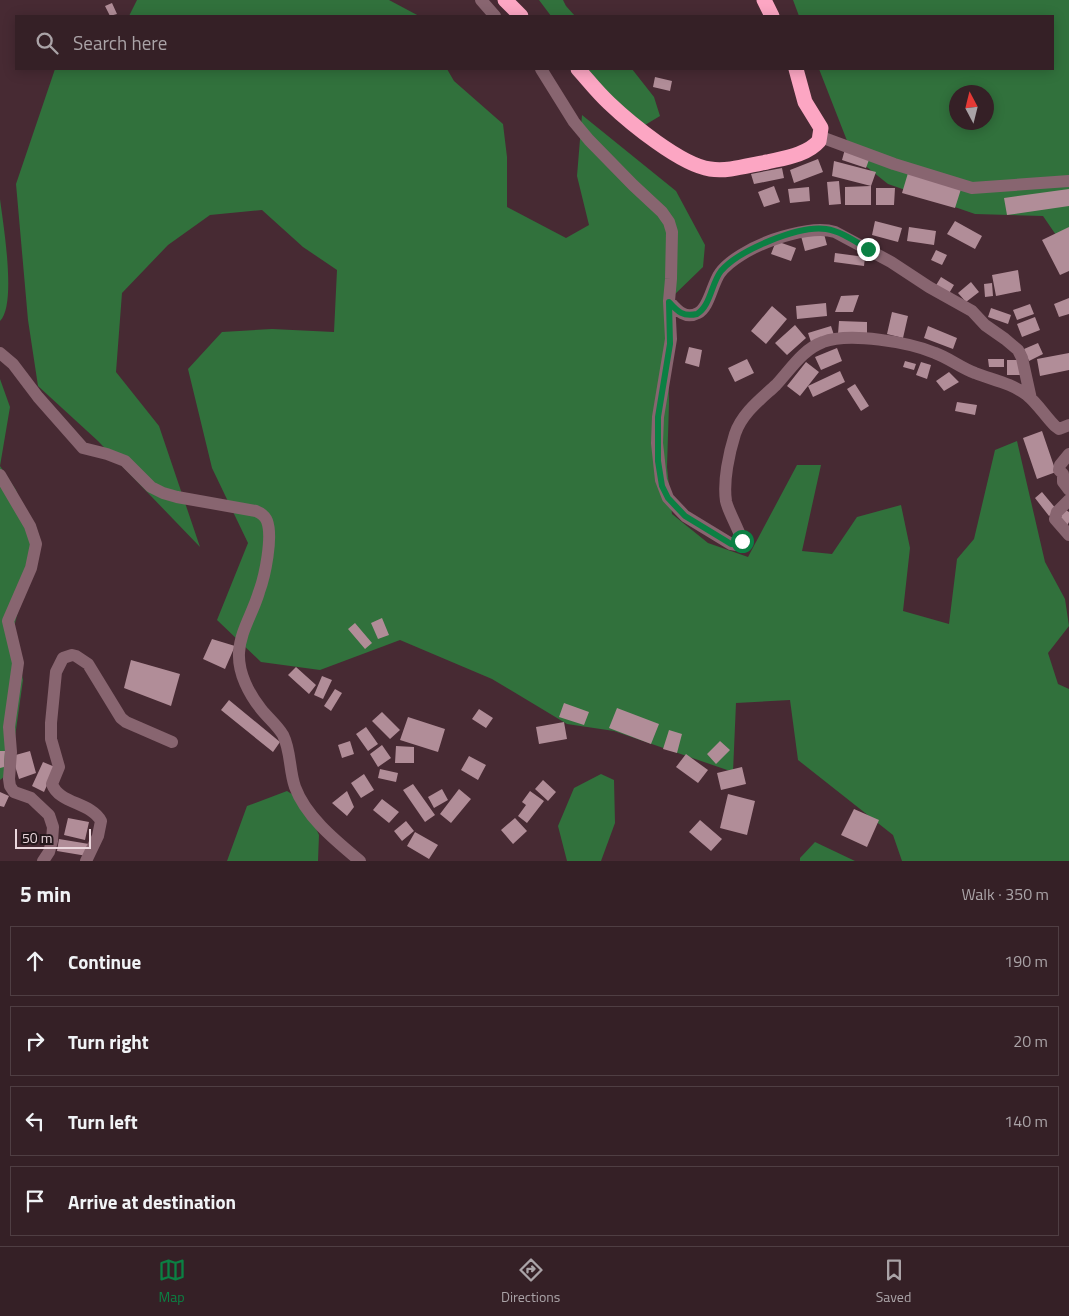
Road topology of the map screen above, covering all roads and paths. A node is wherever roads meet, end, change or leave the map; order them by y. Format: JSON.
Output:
{"nodes":[{"id":1,"x":481,"y":0,"type":"edge"},
{"id":2,"x":505,"y":0,"type":"edge"},
{"id":3,"x":764,"y":0,"type":"edge"},
{"id":4,"x":494,"y":15,"type":"edge"},
{"id":5,"x":520,"y":15,"type":"edge"},
{"id":6,"x":772,"y":15,"type":"edge"},
{"id":7,"x":543,"y":70,"type":"edge"},
{"id":8,"x":579,"y":70,"type":"edge"},
{"id":9,"x":796,"y":70,"type":"edge"},
{"id":10,"x":821,"y":137,"type":"junction"},
{"id":11,"x":1069,"y":181,"type":"edge"},
{"id":12,"x":669,"y":302,"type":"junction"},
{"id":13,"x":0,"y":353,"type":"edge"},
{"id":14,"x":1030,"y":399,"type":"junction"},
{"id":15,"x":1068,"y":427,"type":"edge"},
{"id":16,"x":1069,"y":454,"type":"edge"},
{"id":17,"x":0,"y":475,"type":"edge"},
{"id":18,"x":1069,"y":490,"type":"edge"},
{"id":19,"x":1069,"y":500,"type":"edge"},
{"id":20,"x":1069,"y":535,"type":"edge"},
{"id":21,"x":172,"y":742,"type":"dead end"},
{"id":22,"x":5,"y":786,"type":"edge"},
{"id":23,"x":43,"y":861,"type":"edge"},
{"id":24,"x":86,"y":861,"type":"edge"},
{"id":25,"x":360,"y":861,"type":"edge"}],
"edges":[{"from":1,"to":4,"type":"street"},
{"from":2,"to":5,"type":"highway"},
{"from":3,"to":6,"type":"highway"},
{"from":7,"to":12,"type":"street"},
{"from":8,"to":10,"type":"highway"},
{"from":9,"to":10,"type":"highway"},
{"from":10,"to":11,"type":"street"},
{"from":12,"to":14,"type":"street"},
{"from":12,"to":14,"type":"street"},
{"from":13,"to":25,"type":"street"},
{"from":14,"to":15,"type":"street"},
{"from":16,"to":18,"type":"street"},
{"from":17,"to":22,"type":"street"},
{"from":19,"to":20,"type":"street"},
{"from":21,"to":24,"type":"street"},
{"from":22,"to":23,"type":"street"}]}
